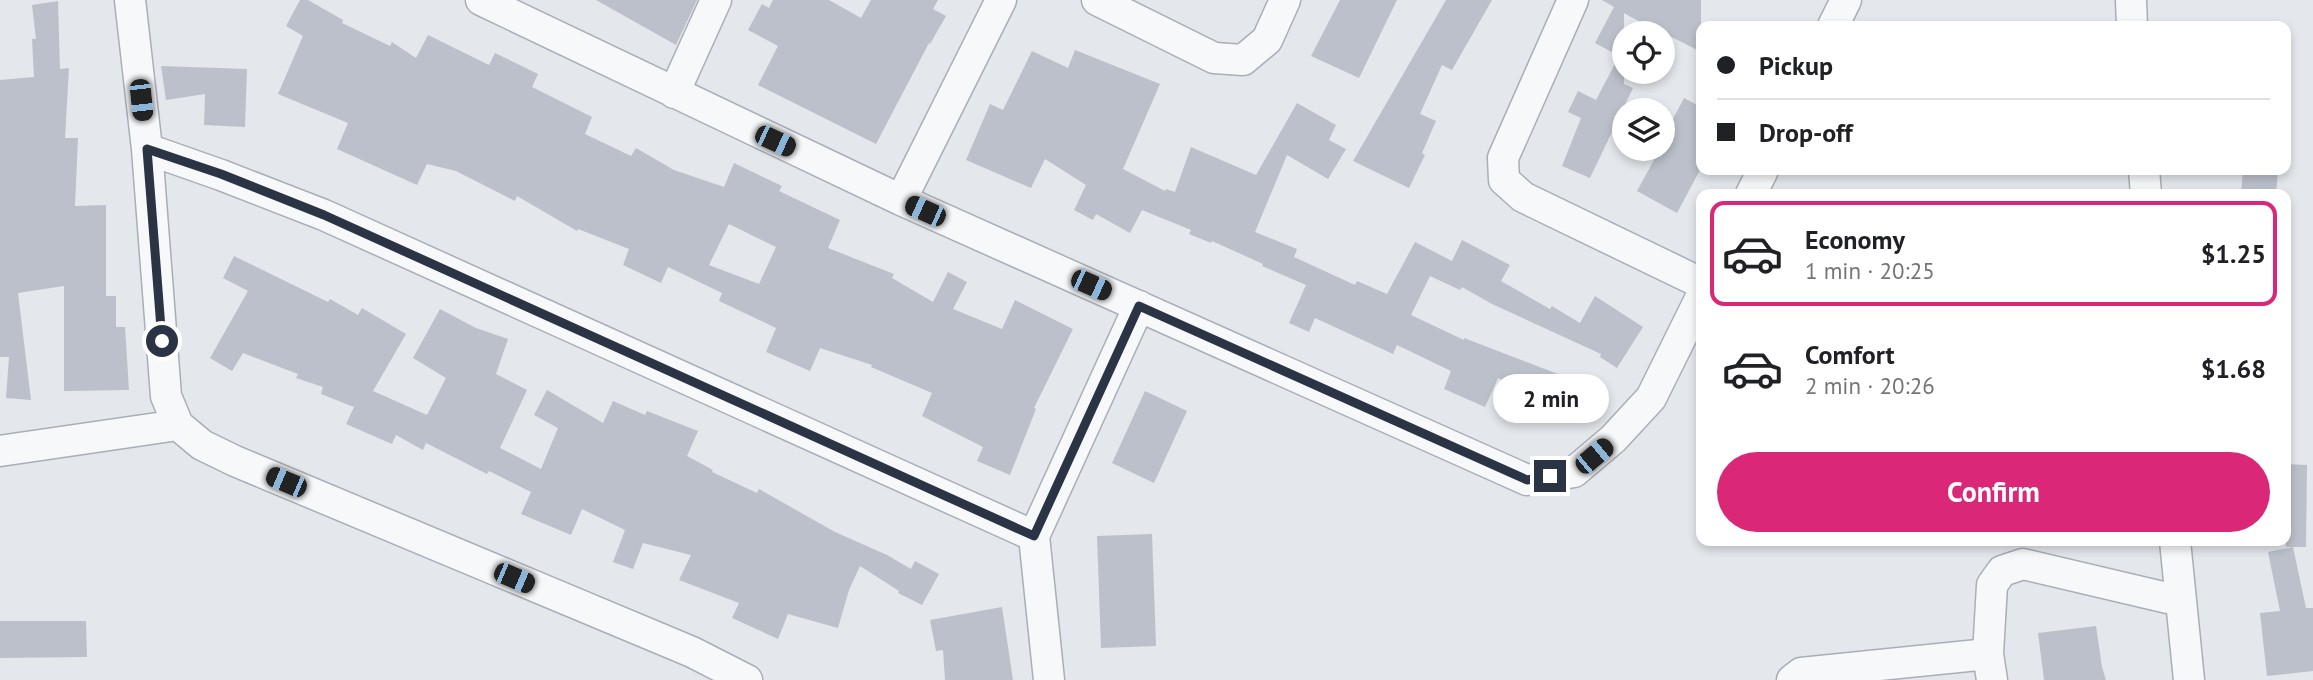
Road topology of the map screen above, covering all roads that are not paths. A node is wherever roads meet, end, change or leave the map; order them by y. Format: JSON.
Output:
{"nodes":[{"id":1,"x":130,"y":0,"type":"edge"},
{"id":2,"x":481,"y":0,"type":"edge"},
{"id":3,"x":716,"y":0,"type":"edge"},
{"id":4,"x":1001,"y":0,"type":"edge"},
{"id":5,"x":1097,"y":0,"type":"edge"},
{"id":6,"x":1285,"y":0,"type":"edge"},
{"id":7,"x":1573,"y":0,"type":"edge"},
{"id":8,"x":1846,"y":0,"type":"edge"},
{"id":9,"x":2131,"y":0,"type":"edge"},
{"id":10,"x":1836,"y":21,"type":"edge"},
{"id":11,"x":2133,"y":21,"type":"edge"},
{"id":12,"x":674,"y":93,"type":"junction"},
{"id":13,"x":147,"y":149,"type":"junction"},
{"id":14,"x":901,"y":200,"type":"junction"},
{"id":15,"x":1696,"y":281,"type":"edge"},
{"id":16,"x":1139,"y":306,"type":"junction"},
{"id":17,"x":1696,"y":307,"type":"edge"},
{"id":18,"x":178,"y":425,"type":"junction"},
{"id":19,"x":0,"y":451,"type":"edge"},
{"id":20,"x":1034,"y":536,"type":"junction"},
{"id":21,"x":2175,"y":546,"type":"edge"},
{"id":22,"x":2180,"y":601,"type":"junction"},
{"id":23,"x":1990,"y":667,"type":"edge"},
{"id":24,"x":747,"y":680,"type":"edge"},
{"id":25,"x":1049,"y":680,"type":"edge"},
{"id":26,"x":1792,"y":680,"type":"edge"},
{"id":27,"x":2189,"y":680,"type":"edge"}],
"edges":[{"from":1,"to":13,"type":"street"},
{"from":2,"to":12,"type":"street"},
{"from":3,"to":12,"type":"street"},
{"from":4,"to":14,"type":"street"},
{"from":5,"to":6,"type":"street"},
{"from":7,"to":15,"type":"street"},
{"from":8,"to":10,"type":"street"},
{"from":9,"to":11,"type":"street"},
{"from":12,"to":14,"type":"street"},
{"from":13,"to":18,"type":"street"},
{"from":13,"to":20,"type":"street"},
{"from":14,"to":16,"type":"street"},
{"from":16,"to":17,"type":"street"},
{"from":16,"to":20,"type":"street"},
{"from":18,"to":19,"type":"street"},
{"from":18,"to":24,"type":"street"},
{"from":20,"to":25,"type":"street"},
{"from":21,"to":22,"type":"street"},
{"from":22,"to":23,"type":"street"},
{"from":22,"to":27,"type":"street"},
{"from":23,"to":26,"type":"street"}]}
